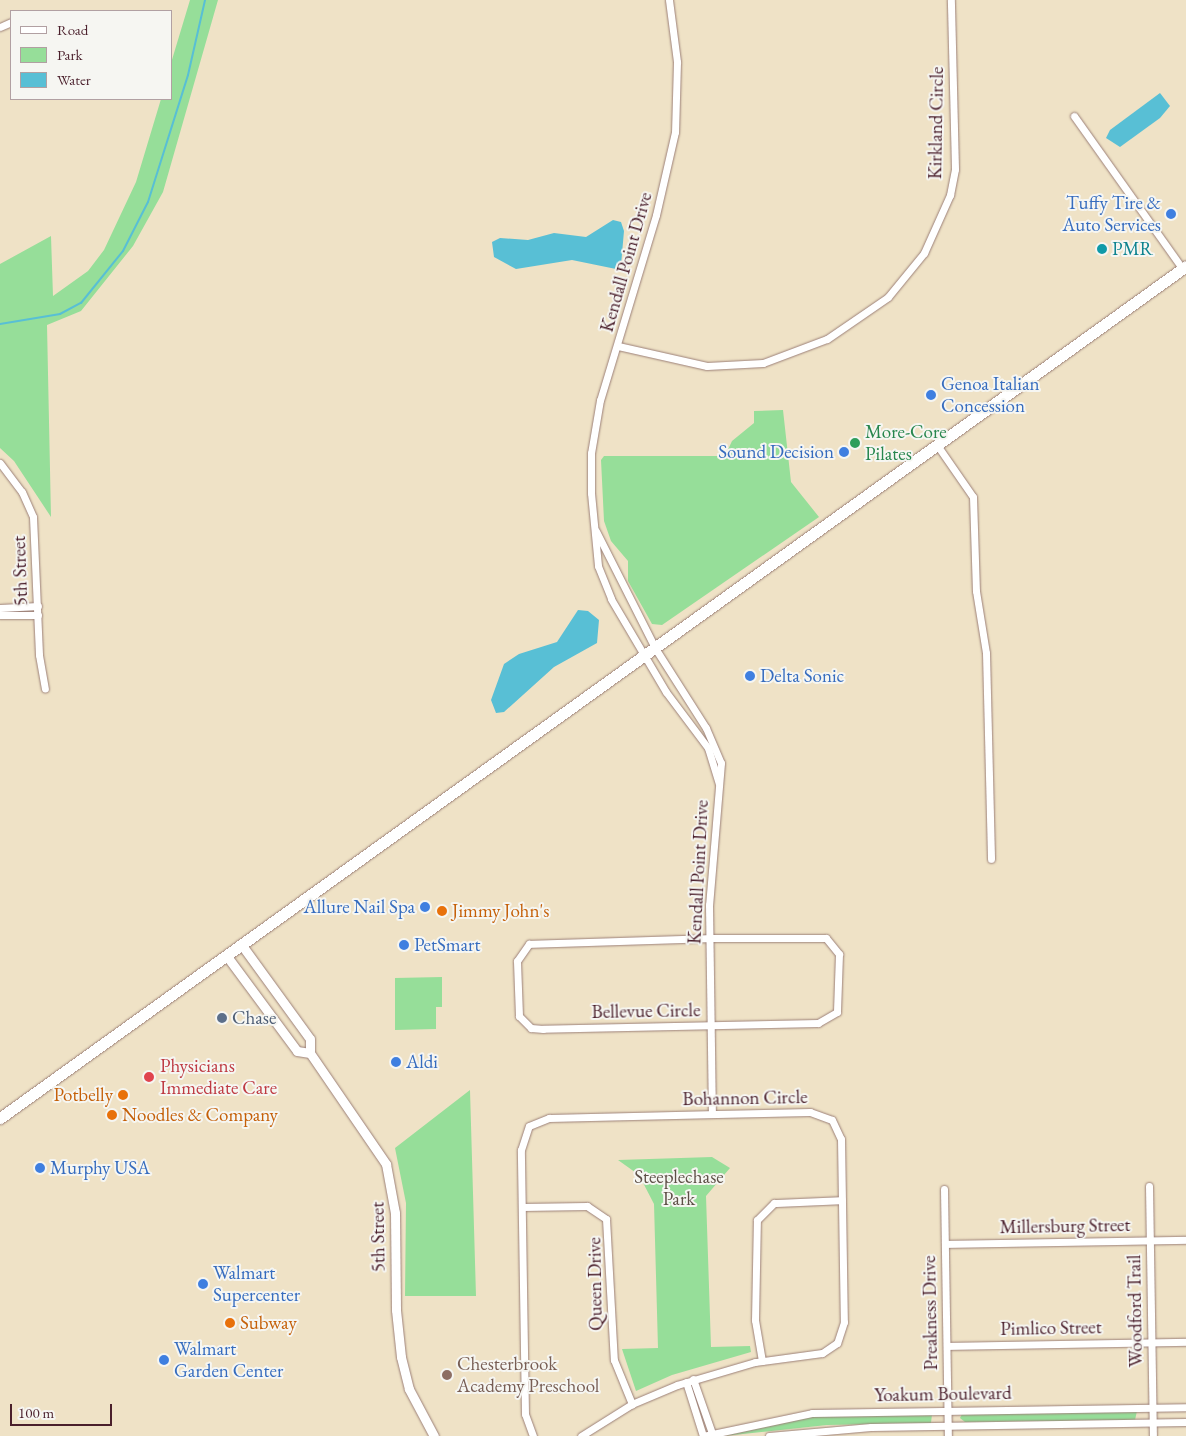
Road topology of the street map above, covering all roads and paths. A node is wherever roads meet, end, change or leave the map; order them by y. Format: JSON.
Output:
{"nodes":[{"id":1,"x":669,"y":0,"type":"edge"},
{"id":2,"x":951,"y":0,"type":"edge"},
{"id":3,"x":1074,"y":116,"type":"dead end"},
{"id":4,"x":1184,"y":267,"type":"edge"},
{"id":5,"x":618,"y":346,"type":"junction"},
{"id":6,"x":937,"y":445,"type":"junction"},
{"id":7,"x":0,"y":462,"type":"edge"},
{"id":8,"x":596,"y":531,"type":"junction"},
{"id":9,"x":38,"y":606,"type":"junction"},
{"id":10,"x":0,"y":608,"type":"edge"},
{"id":11,"x":0,"y":615,"type":"edge"},
{"id":12,"x":38,"y":615,"type":"junction"},
{"id":13,"x":654,"y":648,"type":"junction"},
{"id":14,"x":643,"y":656,"type":"junction"},
{"id":15,"x":45,"y":688,"type":"dead end"},
{"id":16,"x":719,"y":783,"type":"junction"},
{"id":17,"x":991,"y":859,"type":"dead end"},
{"id":18,"x":710,"y":938,"type":"junction"},
{"id":19,"x":242,"y":944,"type":"junction"},
{"id":20,"x":226,"y":955,"type":"junction"},
{"id":21,"x":711,"y":1026,"type":"junction"},
{"id":22,"x":310,"y":1053,"type":"junction"},
{"id":23,"x":712,"y":1114,"type":"junction"},
{"id":24,"x":0,"y":1118,"type":"edge"},
{"id":25,"x":1149,"y":1186,"type":"dead end"},
{"id":26,"x":944,"y":1189,"type":"dead end"},
{"id":27,"x":842,"y":1200,"type":"junction"},
{"id":28,"x":522,"y":1207,"type":"junction"},
{"id":29,"x":1150,"y":1240,"type":"junction"},
{"id":30,"x":1186,"y":1240,"type":"edge"},
{"id":31,"x":945,"y":1244,"type":"junction"},
{"id":32,"x":1152,"y":1342,"type":"junction"},
{"id":33,"x":1186,"y":1342,"type":"edge"},
{"id":34,"x":947,"y":1346,"type":"junction"},
{"id":35,"x":762,"y":1361,"type":"junction"},
{"id":36,"x":693,"y":1379,"type":"junction"},
{"id":37,"x":686,"y":1382,"type":"junction"},
{"id":38,"x":632,"y":1404,"type":"junction"},
{"id":39,"x":1152,"y":1407,"type":"junction"},
{"id":40,"x":1186,"y":1407,"type":"edge"},
{"id":41,"x":948,"y":1409,"type":"junction"},
{"id":42,"x":1153,"y":1422,"type":"junction"},
{"id":43,"x":1186,"y":1422,"type":"edge"},
{"id":44,"x":948,"y":1426,"type":"junction"},
{"id":45,"x":713,"y":1434,"type":"edge"},
{"id":46,"x":434,"y":1436,"type":"edge"},
{"id":47,"x":533,"y":1436,"type":"edge"},
{"id":48,"x":581,"y":1436,"type":"edge"},
{"id":49,"x":703,"y":1436,"type":"edge"},
{"id":50,"x":769,"y":1436,"type":"edge"},
{"id":51,"x":948,"y":1436,"type":"edge"},
{"id":52,"x":1153,"y":1436,"type":"edge"}],
"edges":[{"from":1,"to":5,"type":"street","name":"Kendall Point Drive"},
{"from":2,"to":5,"type":"street","name":"Kirkland Circle"},
{"from":3,"to":4,"type":"street"},
{"from":4,"to":6,"type":"main road"},
{"from":5,"to":8,"type":"street","name":"Kendall Point Drive"},
{"from":6,"to":13,"type":"main road"},
{"from":6,"to":17,"type":"street"},
{"from":7,"to":9,"type":"street","name":"5th Street"},
{"from":8,"to":13,"type":"street","name":"Kendall Point Drive"},
{"from":8,"to":14,"type":"street","name":"Kendall Point Drive"},
{"from":9,"to":10,"type":"street"},
{"from":9,"to":12,"type":"street","name":"5th Street"},
{"from":11,"to":12,"type":"street"},
{"from":12,"to":15,"type":"street","name":"5th Street"},
{"from":13,"to":14,"type":"main road"},
{"from":13,"to":16,"type":"street","name":"Kendall Point Drive"},
{"from":14,"to":16,"type":"street","name":"Kendall Point Drive"},
{"from":14,"to":19,"type":"main road"},
{"from":16,"to":18,"type":"street","name":"Kendall Point Drive"},
{"from":18,"to":21,"type":"street","name":"Kendall Point Drive"},
{"from":18,"to":21,"type":"street","name":"Bellevue Circle"},
{"from":18,"to":21,"type":"street","name":"Bellevue Circle"},
{"from":19,"to":20,"type":"main road"},
{"from":19,"to":22,"type":"street","name":"5th Street"},
{"from":20,"to":22,"type":"street","name":"5th Street"},
{"from":20,"to":24,"type":"main road"},
{"from":21,"to":23,"type":"street","name":"Kendall Point Drive"},
{"from":22,"to":46,"type":"street","name":"5th Street"},
{"from":23,"to":27,"type":"street","name":"Bohannon Circle"},
{"from":23,"to":28,"type":"street","name":"Bohannon Circle"},
{"from":25,"to":29,"type":"street","name":"Woodford Trail"},
{"from":26,"to":31,"type":"street","name":"Preakness Drive"},
{"from":27,"to":35,"type":"street","name":"Bohannon Circle"},
{"from":27,"to":35,"type":"street"},
{"from":28,"to":38,"type":"street","name":"Queen Drive"},
{"from":28,"to":47,"type":"street","name":"Bohannon Circle"},
{"from":29,"to":30,"type":"street","name":"Millersburg Street"},
{"from":29,"to":31,"type":"street","name":"Millersburg Street"},
{"from":29,"to":32,"type":"street","name":"Woodford Trail"},
{"from":31,"to":34,"type":"street","name":"Preakness Drive"},
{"from":32,"to":33,"type":"street","name":"Pimlico Street"},
{"from":32,"to":34,"type":"street","name":"Pimlico Street"},
{"from":32,"to":39,"type":"street","name":"Woodford Trail"},
{"from":34,"to":41,"type":"street","name":"Preakness Drive"},
{"from":35,"to":36,"type":"street","name":"Bohannon Circle"},
{"from":36,"to":37,"type":"street","name":"Bohannon Circle"},
{"from":36,"to":45,"type":"street"},
{"from":37,"to":38,"type":"street","name":"Bohannon Circle"},
{"from":37,"to":49,"type":"street"},
{"from":38,"to":48,"type":"street","name":"Bohannon Circle"},
{"from":39,"to":40,"type":"street","name":"Yoakum Boulevard"},
{"from":39,"to":41,"type":"street","name":"Yoakum Boulevard"},
{"from":39,"to":42,"type":"street","name":"Woodford Trail"},
{"from":41,"to":44,"type":"street","name":"Preakness Drive"},
{"from":41,"to":45,"type":"street","name":"Yoakum Boulevard"},
{"from":42,"to":43,"type":"street","name":"Yoakum Boulevard"},
{"from":42,"to":44,"type":"street","name":"Yoakum Boulevard"},
{"from":42,"to":52,"type":"street","name":"Woodford Trail"},
{"from":44,"to":50,"type":"street","name":"Yoakum Boulevard"},
{"from":44,"to":51,"type":"street","name":"Preakness Drive"},
{"from":45,"to":49,"type":"street","name":"Yoakum Boulevard"}]}
